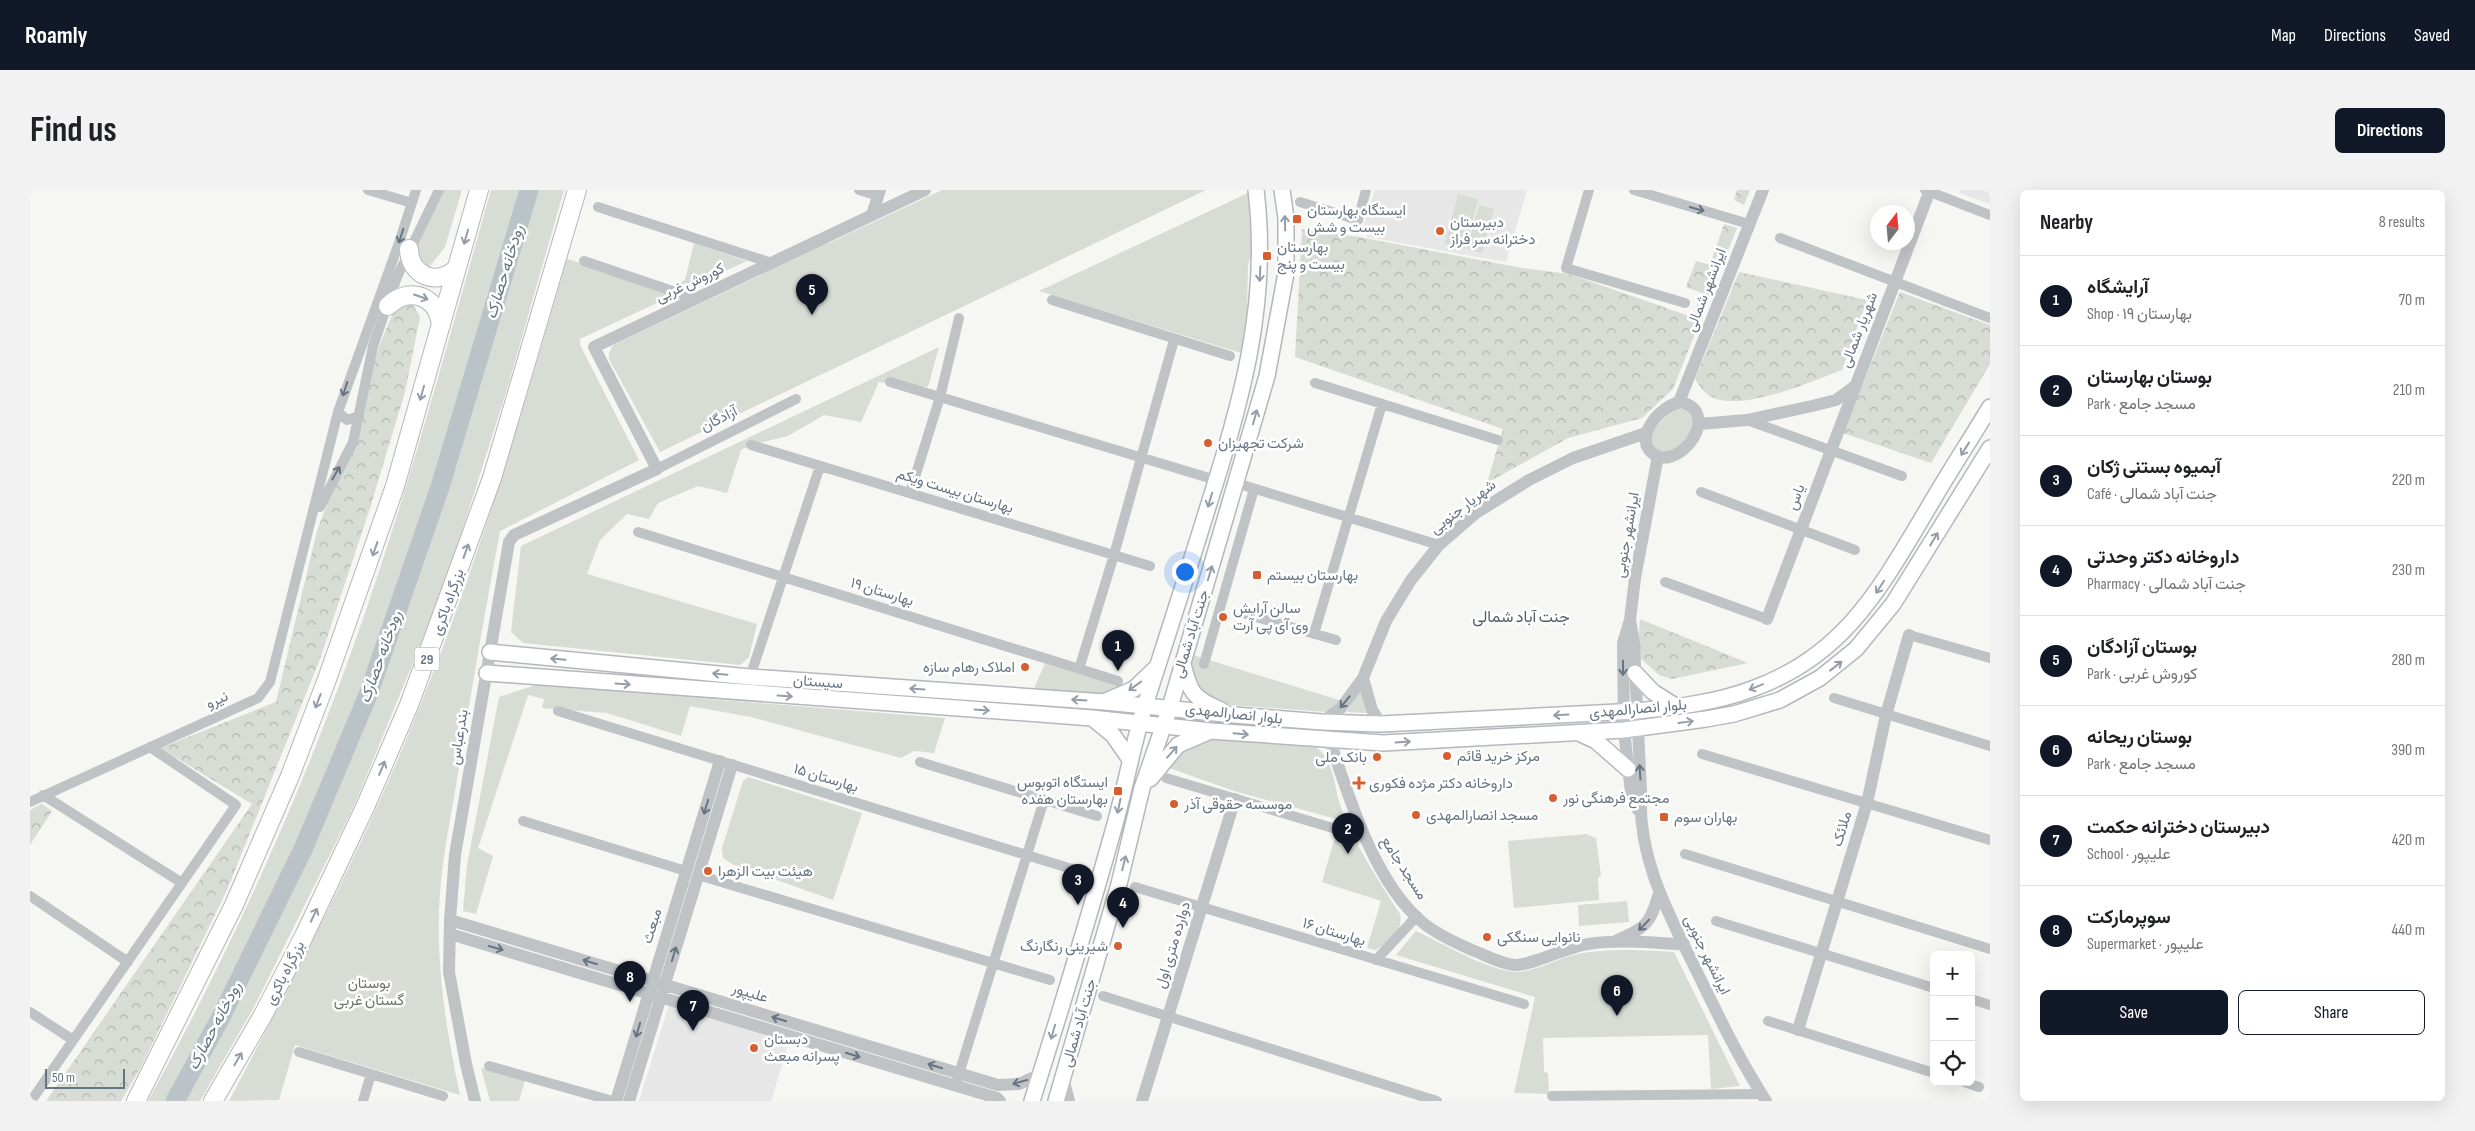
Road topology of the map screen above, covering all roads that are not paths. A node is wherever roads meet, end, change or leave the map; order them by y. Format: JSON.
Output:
{"nodes":[{"id":1,"x":368,"y":190,"type":"edge"},
{"id":2,"x":416,"y":190,"type":"edge"},
{"id":3,"x":439,"y":190,"type":"edge"},
{"id":4,"x":480,"y":190,"type":"edge"},
{"id":5,"x":576,"y":190,"type":"edge"},
{"id":6,"x":859,"y":190,"type":"edge"},
{"id":7,"x":925,"y":190,"type":"edge"},
{"id":8,"x":1256,"y":190,"type":"edge"},
{"id":9,"x":1282,"y":190,"type":"edge"},
{"id":10,"x":1366,"y":190,"type":"edge"},
{"id":11,"x":1589,"y":190,"type":"edge"},
{"id":12,"x":1634,"y":190,"type":"edge"},
{"id":13,"x":1674,"y":190,"type":"edge"},
{"id":14,"x":1763,"y":190,"type":"edge"},
{"id":15,"x":1928,"y":191,"type":"edge"},
{"id":16,"x":879,"y":193,"type":"edge"},
{"id":17,"x":1670,"y":201,"type":"junction"},
{"id":18,"x":1300,"y":202,"type":"dead end"},
{"id":19,"x":412,"y":203,"type":"junction"},
{"id":20,"x":598,"y":207,"type":"dead end"},
{"id":21,"x":872,"y":215,"type":"junction"},
{"id":22,"x":1990,"y":215,"type":"edge"},
{"id":23,"x":1749,"y":224,"type":"junction"},
{"id":24,"x":1780,"y":238,"type":"dead end"},
{"id":25,"x":409,"y":248,"type":"junction"},
{"id":26,"x":584,"y":261,"type":"dead end"},
{"id":27,"x":772,"y":263,"type":"junction"},
{"id":28,"x":458,"y":268,"type":"junction"},
{"id":29,"x":1895,"y":281,"type":"junction"},
{"id":30,"x":696,"y":299,"type":"junction"},
{"id":31,"x":1052,"y":300,"type":"dead end"},
{"id":32,"x":1686,"y":303,"type":"dead end"},
{"id":33,"x":388,"y":306,"type":"junction"},
{"id":34,"x":959,"y":318,"type":"dead end"},
{"id":35,"x":1990,"y":318,"type":"edge"},
{"id":36,"x":441,"y":324,"type":"junction"},
{"id":37,"x":1174,"y":340,"type":"junction"},
{"id":38,"x":1230,"y":356,"type":"dead end"},
{"id":39,"x":890,"y":382,"type":"dead end"},
{"id":40,"x":1315,"y":382,"type":"dead end"},
{"id":41,"x":1855,"y":386,"type":"junction"},
{"id":42,"x":940,"y":397,"type":"junction"},
{"id":43,"x":796,"y":399,"type":"dead end"},
{"id":44,"x":1679,"y":402,"type":"junction"},
{"id":45,"x":1382,"y":404,"type":"junction"},
{"id":46,"x":1990,"y":407,"type":"edge"},
{"id":47,"x":338,"y":412,"type":"junction"},
{"id":48,"x":359,"y":416,"type":"junction"},
{"id":49,"x":1747,"y":420,"type":"junction"},
{"id":50,"x":1699,"y":424,"type":"junction"},
{"id":51,"x":1646,"y":433,"type":"junction"},
{"id":52,"x":1498,"y":440,"type":"dead end"},
{"id":53,"x":751,"y":445,"type":"dead end"},
{"id":54,"x":1990,"y":448,"type":"edge"},
{"id":55,"x":1831,"y":450,"type":"junction"},
{"id":56,"x":1658,"y":456,"type":"junction"},
{"id":57,"x":1142,"y":457,"type":"junction"},
{"id":58,"x":820,"y":466,"type":"junction"},
{"id":59,"x":657,"y":469,"type":"junction"},
{"id":60,"x":1902,"y":476,"type":"dead end"},
{"id":61,"x":1216,"y":480,"type":"junction"},
{"id":62,"x":1236,"y":483,"type":"junction"},
{"id":63,"x":1254,"y":489,"type":"junction"},
{"id":64,"x":1702,"y":492,"type":"dead end"},
{"id":65,"x":910,"y":494,"type":"junction"},
{"id":66,"x":1348,"y":518,"type":"junction"},
{"id":67,"x":1801,"y":529,"type":"junction"},
{"id":68,"x":638,"y":532,"type":"dead end"},
{"id":69,"x":309,"y":533,"type":"junction"},
{"id":70,"x":1439,"y":545,"type":"junction"},
{"id":71,"x":1855,"y":550,"type":"dead end"},
{"id":72,"x":1114,"y":555,"type":"junction"},
{"id":73,"x":1150,"y":566,"type":"dead end"},
{"id":74,"x":783,"y":577,"type":"junction"},
{"id":75,"x":1666,"y":582,"type":"dead end"},
{"id":76,"x":1246,"y":614,"type":"dead end"},
{"id":77,"x":1767,"y":619,"type":"joint"},
{"id":78,"x":1630,"y":620,"type":"junction"},
{"id":79,"x":1314,"y":634,"type":"junction"},
{"id":80,"x":1909,"y":635,"type":"joint"},
{"id":81,"x":1336,"y":640,"type":"dead end"},
{"id":82,"x":490,"y":652,"type":"junction"},
{"id":83,"x":1990,"y":658,"type":"edge"},
{"id":84,"x":1182,"y":662,"type":"junction"},
{"id":85,"x":1204,"y":664,"type":"dead end"},
{"id":86,"x":1160,"y":665,"type":"junction"},
{"id":87,"x":1079,"y":669,"type":"junction"},
{"id":88,"x":487,"y":673,"type":"junction"},
{"id":89,"x":1635,"y":673,"type":"junction"},
{"id":90,"x":750,"y":677,"type":"junction"},
{"id":91,"x":1363,"y":678,"type":"junction"},
{"id":92,"x":1118,"y":681,"type":"dead end"},
{"id":93,"x":1834,"y":698,"type":"dead end"},
{"id":94,"x":1105,"y":702,"type":"junction"},
{"id":95,"x":1145,"y":705,"type":"junction"},
{"id":96,"x":1170,"y":707,"type":"junction"},
{"id":97,"x":1677,"y":707,"type":"junction"},
{"id":98,"x":558,"y":711,"type":"dead end"},
{"id":99,"x":1630,"y":712,"type":"junction"},
{"id":100,"x":1886,"y":714,"type":"junction"},
{"id":101,"x":1234,"y":715,"type":"junction"},
{"id":102,"x":1092,"y":718,"type":"junction"},
{"id":103,"x":1322,"y":722,"type":"junction"},
{"id":104,"x":1140,"y":723,"type":"junction"},
{"id":105,"x":1381,"y":724,"type":"junction"},
{"id":106,"x":1164,"y":726,"type":"junction"},
{"id":107,"x":1631,"y":729,"type":"junction"},
{"id":108,"x":1211,"y":731,"type":"junction"},
{"id":109,"x":1578,"y":732,"type":"junction"},
{"id":110,"x":1330,"y":741,"type":"junction"},
{"id":111,"x":1990,"y":746,"type":"edge"},
{"id":112,"x":150,"y":747,"type":"junction"},
{"id":113,"x":1702,"y":754,"type":"dead end"},
{"id":114,"x":1129,"y":758,"type":"junction"},
{"id":115,"x":920,"y":762,"type":"dead end"},
{"id":116,"x":726,"y":763,"type":"junction"},
{"id":117,"x":1628,"y":769,"type":"junction"},
{"id":118,"x":1166,"y":778,"type":"dead end"},
{"id":119,"x":1142,"y":788,"type":"junction"},
{"id":120,"x":43,"y":795,"type":"junction"},
{"id":121,"x":1235,"y":799,"type":"junction"},
{"id":122,"x":1044,"y":800,"type":"junction"},
{"id":123,"x":30,"y":802,"type":"edge"},
{"id":124,"x":1867,"y":803,"type":"junction"},
{"id":125,"x":1640,"y":815,"type":"junction"},
{"id":126,"x":1097,"y":816,"type":"dead end"},
{"id":127,"x":523,"y":821,"type":"dead end"},
{"id":128,"x":1336,"y":829,"type":"dead end"},
{"id":129,"x":1990,"y":840,"type":"edge"},
{"id":130,"x":1685,"y":854,"type":"dead end"},
{"id":131,"x":1027,"y":855,"type":"junction"},
{"id":132,"x":692,"y":873,"type":"junction"},
{"id":133,"x":1085,"y":873,"type":"dead end"},
{"id":134,"x":182,"y":883,"type":"junction"},
{"id":135,"x":1135,"y":887,"type":"dead end"},
{"id":136,"x":1659,"y":893,"type":"junction"},
{"id":137,"x":30,"y":896,"type":"edge"},
{"id":138,"x":1837,"y":901,"type":"junction"},
{"id":139,"x":1202,"y":907,"type":"junction"},
{"id":140,"x":1417,"y":916,"type":"junction"},
{"id":141,"x":450,"y":920,"type":"junction"},
{"id":142,"x":1716,"y":921,"type":"dead end"},
{"id":143,"x":450,"y":934,"type":"junction"},
{"id":144,"x":1614,"y":942,"type":"junction"},
{"id":145,"x":1684,"y":944,"type":"junction"},
{"id":146,"x":1990,"y":949,"type":"edge"},
{"id":147,"x":1821,"y":953,"type":"junction"},
{"id":148,"x":1376,"y":960,"type":"junction"},
{"id":149,"x":128,"y":962,"type":"junction"},
{"id":150,"x":993,"y":964,"type":"junction"},
{"id":151,"x":1050,"y":980,"type":"dead end"},
{"id":152,"x":1930,"y":987,"type":"edge"},
{"id":153,"x":657,"y":989,"type":"junction"},
{"id":154,"x":1103,"y":996,"type":"dead end"},
{"id":155,"x":1975,"y":1000,"type":"edge"},
{"id":156,"x":1524,"y":1004,"type":"dead end"},
{"id":157,"x":1990,"y":1005,"type":"edge"},
{"id":158,"x":30,"y":1012,"type":"edge"},
{"id":159,"x":1169,"y":1016,"type":"junction"},
{"id":160,"x":1768,"y":1021,"type":"dead end"},
{"id":161,"x":1798,"y":1030,"type":"junction"},
{"id":162,"x":73,"y":1040,"type":"junction"},
{"id":163,"x":299,"y":1052,"type":"dead end"},
{"id":164,"x":489,"y":1066,"type":"dead end"},
{"id":165,"x":1930,"y":1072,"type":"edge"},
{"id":166,"x":371,"y":1074,"type":"junction"},
{"id":167,"x":1041,"y":1074,"type":"junction"},
{"id":168,"x":1063,"y":1078,"type":"junction"},
{"id":169,"x":957,"y":1079,"type":"junction"},
{"id":170,"x":1975,"y":1086,"type":"edge"},
{"id":171,"x":1979,"y":1087,"type":"dead end"},
{"id":172,"x":443,"y":1096,"type":"dead end"},
{"id":173,"x":1552,"y":1096,"type":"dead end"},
{"id":174,"x":1764,"y":1097,"type":"edge"},
{"id":175,"x":31,"y":1101,"type":"edge"},
{"id":176,"x":136,"y":1101,"type":"edge"},
{"id":177,"x":213,"y":1101,"type":"edge"},
{"id":178,"x":363,"y":1101,"type":"edge"},
{"id":179,"x":475,"y":1101,"type":"edge"},
{"id":180,"x":614,"y":1101,"type":"edge"},
{"id":181,"x":629,"y":1101,"type":"edge"},
{"id":182,"x":1000,"y":1101,"type":"edge"},
{"id":183,"x":1032,"y":1101,"type":"edge"},
{"id":184,"x":1056,"y":1101,"type":"edge"},
{"id":185,"x":1069,"y":1101,"type":"edge"},
{"id":186,"x":1142,"y":1101,"type":"edge"},
{"id":187,"x":1437,"y":1101,"type":"edge"}],
"edges":[{"from":1,"to":19,"type":"street"},
{"from":2,"to":19,"type":"street","name":"نیرو"},
{"from":3,"to":25,"type":"street","name":"نیرو"},
{"from":4,"to":28,"type":"highway","one_way":true},
{"from":177,"to":5,"type":"highway","name":"بزرگراه باکری","number":"29","one_way":true},
{"from":6,"to":16,"type":"street"},
{"from":7,"to":21,"type":"street","name":"کوروش غربی"},
{"from":8,"to":61,"type":"main road","name":"جنت آباد شمالی","one_way":true},
{"from":62,"to":9,"type":"main road","name":"جنت آباد شمالی","one_way":true},
{"from":10,"to":18,"type":"street"},
{"from":11,"to":32,"type":"street"},
{"from":12,"to":17,"type":"street"},
{"from":13,"to":17,"type":"street"},
{"from":14,"to":23,"type":"street","name":"ایرانشهر شمالی"},
{"from":15,"to":22,"type":"street"},
{"from":15,"to":29,"type":"street","name":"شهریار شمالی"},
{"from":16,"to":21,"type":"street"},
{"from":17,"to":23,"type":"street","one_way":true},
{"from":19,"to":47,"type":"street","name":"نیرو","one_way":true},
{"from":20,"to":27,"type":"street"},
{"from":21,"to":27,"type":"street","name":"کوروش غربی"},
{"from":23,"to":44,"type":"street","name":"ایرانشهر شمالی"},
{"from":24,"to":29,"type":"street"},
{"from":25,"to":28,"type":"highway"},
{"from":25,"to":33,"type":"street","name":"نیرو"},
{"from":26,"to":30,"type":"street"},
{"from":27,"to":30,"type":"street","name":"کوروش غربی"},
{"from":28,"to":36,"type":"highway"},
{"from":29,"to":35,"type":"street"},
{"from":29,"to":41,"type":"street","name":"شهریار شمالی"},
{"from":30,"to":59,"type":"street","name":"کوروش غربی"},
{"from":31,"to":37,"type":"street"},
{"from":33,"to":36,"type":"highway","one_way":true},
{"from":33,"to":48,"type":"street","name":"نیرو"},
{"from":34,"to":42,"type":"street"},
{"from":36,"to":176,"type":"highway","one_way":true},
{"from":37,"to":38,"type":"street"},
{"from":37,"to":57,"type":"street"},
{"from":39,"to":42,"type":"street"},
{"from":40,"to":45,"type":"street"},
{"from":41,"to":49,"type":"street","name":"شهریار شمالی"},
{"from":41,"to":55,"type":"street","name":"یاس"},
{"from":42,"to":57,"type":"street"},
{"from":42,"to":65,"type":"street"},
{"from":43,"to":59,"type":"street","name":"آزادگان"},
{"from":44,"to":50,"type":"street"},
{"from":44,"to":51,"type":"street"},
{"from":45,"to":52,"type":"street"},
{"from":45,"to":66,"type":"street"},
{"from":46,"to":97,"type":"main road","name":"بلوار انصارالمهدی","one_way":true},
{"from":47,"to":48,"type":"street"},
{"from":47,"to":69,"type":"street","name":"نیرو"},
{"from":69,"to":48,"type":"street","name":"نیرو","one_way":true},
{"from":49,"to":50,"type":"street","name":"شهریار شمالی"},
{"from":49,"to":55,"type":"street"},
{"from":50,"to":56,"type":"street"},
{"from":51,"to":56,"type":"street"},
{"from":51,"to":70,"type":"street","name":"شهریار جنوبی"},
{"from":53,"to":58,"type":"street","name":"بهارستان بیست ویکم"},
{"from":107,"to":54,"type":"main road","name":"بلوار انصارالمهدی","one_way":true},
{"from":55,"to":60,"type":"street"},
{"from":55,"to":67,"type":"street","name":"یاس"},
{"from":56,"to":78,"type":"street","name":"ایرانشهر جنوبی"},
{"from":57,"to":61,"type":"street"},
{"from":57,"to":72,"type":"street"},
{"from":58,"to":65,"type":"street","name":"بهارستان بیست ویکم"},
{"from":58,"to":74,"type":"street"},
{"from":59,"to":82,"type":"street","name":"بندرعباس"},
{"from":61,"to":86,"type":"main road","name":"جنت آباد شمالی","one_way":true},
{"from":62,"to":63,"type":"street"},
{"from":84,"to":62,"type":"main road","name":"جنت آباد شمالی","one_way":true},
{"from":63,"to":66,"type":"street"},
{"from":63,"to":85,"type":"street"},
{"from":64,"to":67,"type":"street"},
{"from":65,"to":72,"type":"street","name":"بهارستان بیست ویکم"},
{"from":66,"to":70,"type":"street"},
{"from":66,"to":79,"type":"street"},
{"from":67,"to":71,"type":"street"},
{"from":67,"to":77,"type":"street","name":"یاس"},
{"from":68,"to":74,"type":"street","name":"بهارستان ۱۹"},
{"from":69,"to":112,"type":"street","name":"نیرو"},
{"from":70,"to":91,"type":"street","name":"شهریار جنوبی"},
{"from":72,"to":73,"type":"street","name":"بهارستان بیست ویکم"},
{"from":72,"to":87,"type":"street"},
{"from":74,"to":87,"type":"street","name":"بهارستان ۱۹"},
{"from":74,"to":90,"type":"street"},
{"from":75,"to":77,"type":"street"},
{"from":76,"to":79,"type":"street"},
{"from":78,"to":89,"type":"street","name":"ایرانشهر جنوبی"},
{"from":78,"to":99,"type":"street","name":"ایرانشهر جنوبی","one_way":true},
{"from":79,"to":81,"type":"street"},
{"from":80,"to":83,"type":"street"},
{"from":80,"to":100,"type":"street","name":"ملائک"},
{"from":82,"to":88,"type":"street","name":"بندرعباس"},
{"from":90,"to":82,"type":"main road","name":"سیستان","one_way":true},
{"from":84,"to":96,"type":"main road","name":"جنت آباد شمالی"},
{"from":84,"to":101,"type":"main road"},
{"from":86,"to":94,"type":"main road","one_way":true},
{"from":86,"to":95,"type":"main road","name":"جنت آباد شمالی"},
{"from":87,"to":92,"type":"street","name":"بهارستان ۱۹"},
{"from":88,"to":102,"type":"main road","name":"سیستان","one_way":true},
{"from":88,"to":141,"type":"street","name":"بندرعباس"},
{"from":89,"to":97,"type":"main road"},
{"from":89,"to":99,"type":"street","name":"ایرانشهر جنوبی"},
{"from":94,"to":90,"type":"main road","name":"سیستان","one_way":true},
{"from":91,"to":103,"type":"street","name":"شهریار جنوبی","one_way":true},
{"from":91,"to":105,"type":"street"},
{"from":93,"to":100,"type":"street"},
{"from":94,"to":95,"type":"main road","name":"سیستان"},
{"from":95,"to":96,"type":"main road","name":"بلوار انصارالمهدی"},
{"from":95,"to":104,"type":"main road","name":"جنت آباد شمالی"},
{"from":96,"to":101,"type":"main road","name":"بلوار انصارالمهدی"},
{"from":96,"to":106,"type":"main road","name":"جنت آباد شمالی"},
{"from":97,"to":99,"type":"main road","name":"بلوار انصارالمهدی"},
{"from":98,"to":116,"type":"street","name":"بهارستان ۱۵"},
{"from":99,"to":105,"type":"main road","name":"بلوار انصارالمهدی","one_way":true},
{"from":99,"to":107,"type":"street","name":"ایرانشهر جنوبی"},
{"from":100,"to":111,"type":"street"},
{"from":100,"to":124,"type":"street","name":"ملائک"},
{"from":101,"to":103,"type":"main road","name":"بلوار انصارالمهدی"},
{"from":102,"to":104,"type":"main road","name":"سیستان"},
{"from":102,"to":114,"type":"main road"},
{"from":103,"to":105,"type":"main road","name":"بلوار انصارالمهدی"},
{"from":104,"to":106,"type":"main road","name":"بلوار انصارالمهدی"},
{"from":104,"to":114,"type":"main road","name":"جنت آباد شمالی"},
{"from":106,"to":108,"type":"main road","name":"بلوار انصارالمهدی"},
{"from":106,"to":119,"type":"main road","name":"جنت آباد شمالی"},
{"from":107,"to":109,"type":"main road","name":"بلوار انصارالمهدی"},
{"from":107,"to":117,"type":"street","name":"ایرانشهر جنوبی"},
{"from":125,"to":107,"type":"street","name":"ایرانشهر جنوبی","one_way":true},
{"from":108,"to":110,"type":"main road","name":"بلوار انصارالمهدی","one_way":true},
{"from":119,"to":108,"type":"main road","one_way":true},
{"from":110,"to":109,"type":"main road","name":"بلوار انصارالمهدی","one_way":true},
{"from":109,"to":117,"type":"main road"},
{"from":110,"to":140,"type":"street","name":"مسجد جامع"},
{"from":112,"to":120,"type":"street","name":"نیرو"},
{"from":112,"to":134,"type":"street"},
{"from":113,"to":124,"type":"street"},
{"from":114,"to":167,"type":"main road","name":"جنت آباد شمالی","one_way":true},
{"from":115,"to":122,"type":"street"},
{"from":116,"to":131,"type":"street","name":"بهارستان ۱۵"},
{"from":116,"to":132,"type":"street","name":"مبعث"},
{"from":117,"to":125,"type":"street","name":"ایرانشهر جنوبی"},
{"from":118,"to":121,"type":"street"},
{"from":168,"to":119,"type":"main road","name":"جنت آباد شمالی","one_way":true},
{"from":120,"to":123,"type":"street","name":"نیرو"},
{"from":120,"to":134,"type":"street"},
{"from":121,"to":128,"type":"street"},
{"from":121,"to":139,"type":"street","name":"دوارده متری اول"},
{"from":122,"to":126,"type":"street"},
{"from":122,"to":131,"type":"street"},
{"from":124,"to":129,"type":"street"},
{"from":124,"to":138,"type":"street","name":"ملائک"},
{"from":125,"to":136,"type":"street","name":"ایرانشهر جنوبی"},
{"from":127,"to":132,"type":"street"},
{"from":130,"to":138,"type":"street"},
{"from":131,"to":133,"type":"street","name":"بهارستان ۱۵"},
{"from":131,"to":150,"type":"street"},
{"from":132,"to":150,"type":"street"},
{"from":132,"to":153,"type":"street","name":"مبعث"},
{"from":134,"to":149,"type":"street"},
{"from":135,"to":139,"type":"street","name":"بهارستان ۱۶"},
{"from":136,"to":144,"type":"street","one_way":true},
{"from":136,"to":145,"type":"street","name":"ایرانشهر جنوبی"},
{"from":137,"to":149,"type":"street"},
{"from":138,"to":146,"type":"street"},
{"from":138,"to":147,"type":"street","name":"ملائک"},
{"from":139,"to":148,"type":"street","name":"بهارستان ۱۶"},
{"from":139,"to":159,"type":"street","name":"دوارده متری اول"},
{"from":140,"to":144,"type":"street","name":"مسجد جامع"},
{"from":140,"to":148,"type":"street"},
{"from":141,"to":143,"type":"street","name":"بندرعباس"},
{"from":153,"to":141,"type":"street","name":"علیپور","one_way":true},
{"from":142,"to":147,"type":"street"},
{"from":143,"to":153,"type":"street","name":"علیپور","one_way":true},
{"from":143,"to":179,"type":"street","name":"بندرعباس"},
{"from":144,"to":145,"type":"street","name":"مسجد جامع"},
{"from":145,"to":174,"type":"street","name":"ایرانشهر جنوبی"},
{"from":147,"to":152,"type":"street"},
{"from":147,"to":161,"type":"street","name":"ملائک"},
{"from":148,"to":156,"type":"street","name":"بهارستان ۱۶"},
{"from":149,"to":162,"type":"street"},
{"from":150,"to":151,"type":"street"},
{"from":150,"to":169,"type":"street"},
{"from":153,"to":169,"type":"street","name":"علیپور"},
{"from":153,"to":180,"type":"street","name":"مبعث","one_way":true},
{"from":153,"to":181,"type":"street","name":"مبعث"},
{"from":154,"to":159,"type":"street"},
{"from":155,"to":157,"type":"street"},
{"from":158,"to":162,"type":"street"},
{"from":159,"to":186,"type":"street","name":"دوارده متری اول"},
{"from":159,"to":187,"type":"street"},
{"from":160,"to":161,"type":"street"},
{"from":161,"to":165,"type":"street"},
{"from":162,"to":175,"type":"street"},
{"from":163,"to":166,"type":"street"},
{"from":164,"to":180,"type":"street"},
{"from":166,"to":172,"type":"street"},
{"from":166,"to":178,"type":"street"},
{"from":167,"to":169,"type":"street","name":"علیپور","one_way":true},
{"from":167,"to":183,"type":"main road","name":"جنت آباد شمالی"},
{"from":168,"to":184,"type":"main road","name":"جنت آباد شمالی"},
{"from":168,"to":185,"type":"street"},
{"from":169,"to":182,"type":"street","name":"علیپور"},
{"from":170,"to":171,"type":"street"},
{"from":173,"to":174,"type":"street"}]}
